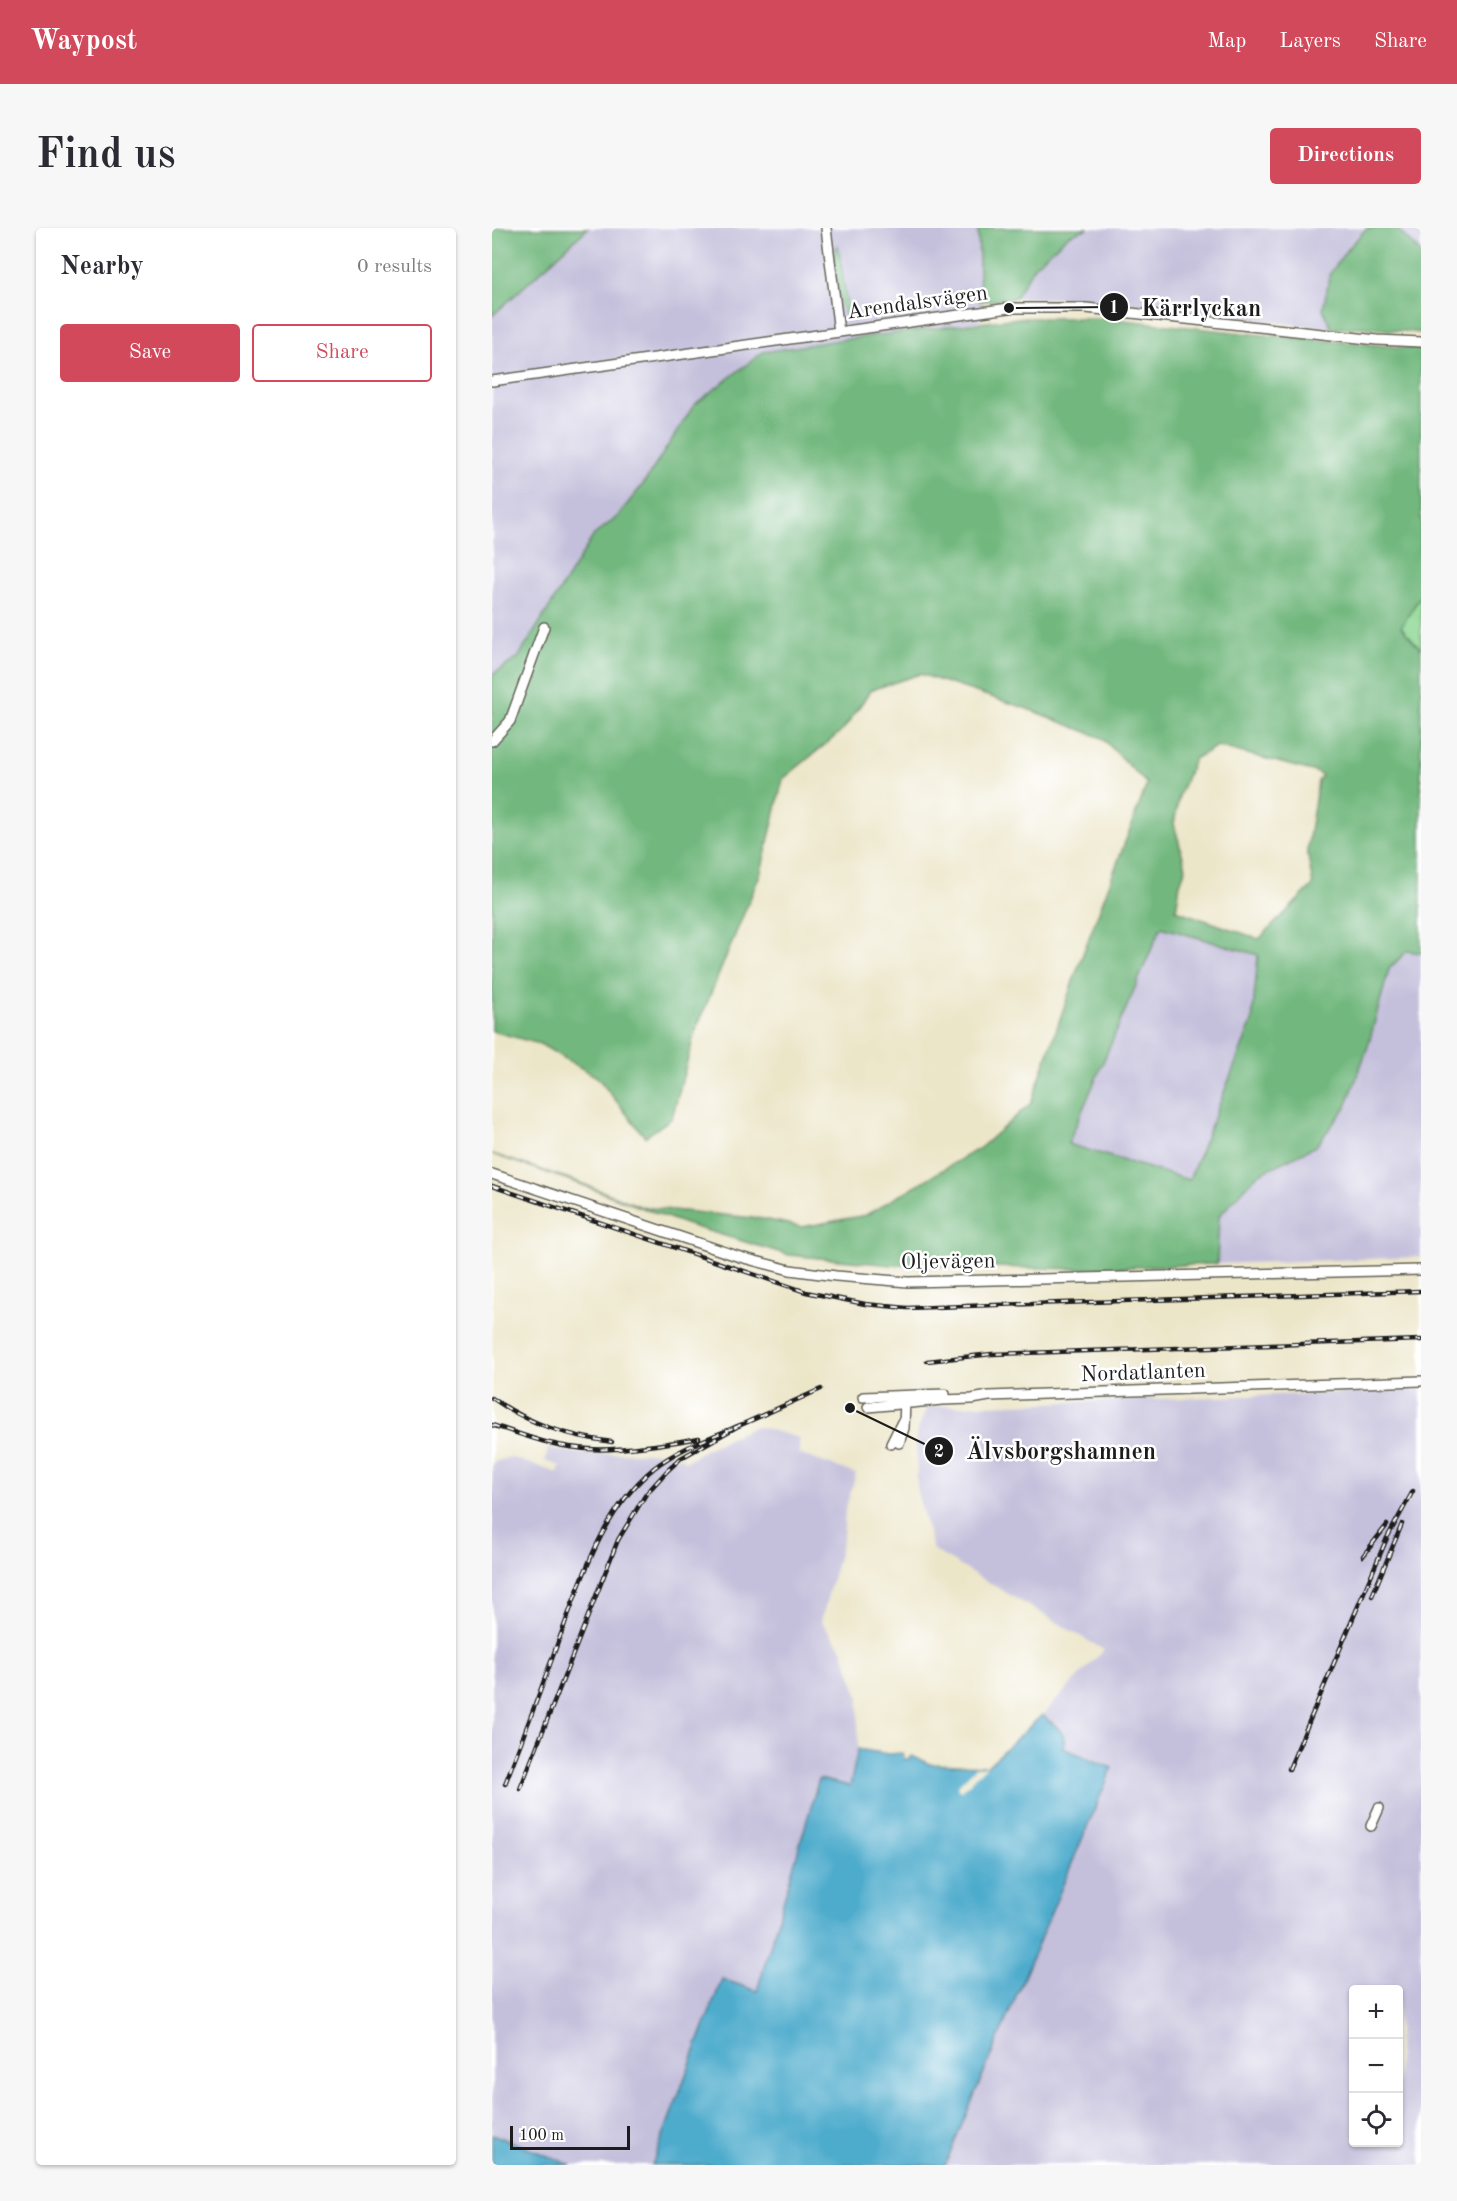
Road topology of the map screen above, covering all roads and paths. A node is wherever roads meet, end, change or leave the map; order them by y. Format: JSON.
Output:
{"nodes":[{"id":1,"x":826,"y":228,"type":"edge"},
{"id":2,"x":839,"y":332,"type":"junction"},
{"id":3,"x":1421,"y":342,"type":"edge"},
{"id":4,"x":492,"y":381,"type":"edge"},
{"id":5,"x":544,"y":627,"type":"dead end"},
{"id":6,"x":492,"y":741,"type":"edge"},
{"id":7,"x":492,"y":1174,"type":"edge"},
{"id":8,"x":1421,"y":1270,"type":"edge"},
{"id":9,"x":1421,"y":1381,"type":"edge"},
{"id":10,"x":863,"y":1398,"type":"dead end"},
{"id":11,"x":906,"y":1400,"type":"junction"},
{"id":12,"x":868,"y":1407,"type":"dead end"},
{"id":13,"x":895,"y":1444,"type":"dead end"},
{"id":14,"x":1379,"y":1808,"type":"dead end"},
{"id":15,"x":1371,"y":1826,"type":"dead end"}],
"edges":[{"from":1,"to":2,"type":"street"},
{"from":2,"to":3,"type":"street","name":"Arendalsvägen"},
{"from":2,"to":4,"type":"street","name":"Arendalsvägen"},
{"from":5,"to":6,"type":"street"},
{"from":7,"to":8,"type":"street","name":"Oljevägen"},
{"from":9,"to":11,"type":"street","name":"Nordatlanten"},
{"from":10,"to":11,"type":"street"},
{"from":11,"to":12,"type":"street","name":"Nordatlanten"},
{"from":11,"to":13,"type":"street"},
{"from":14,"to":15,"type":"street"}]}
